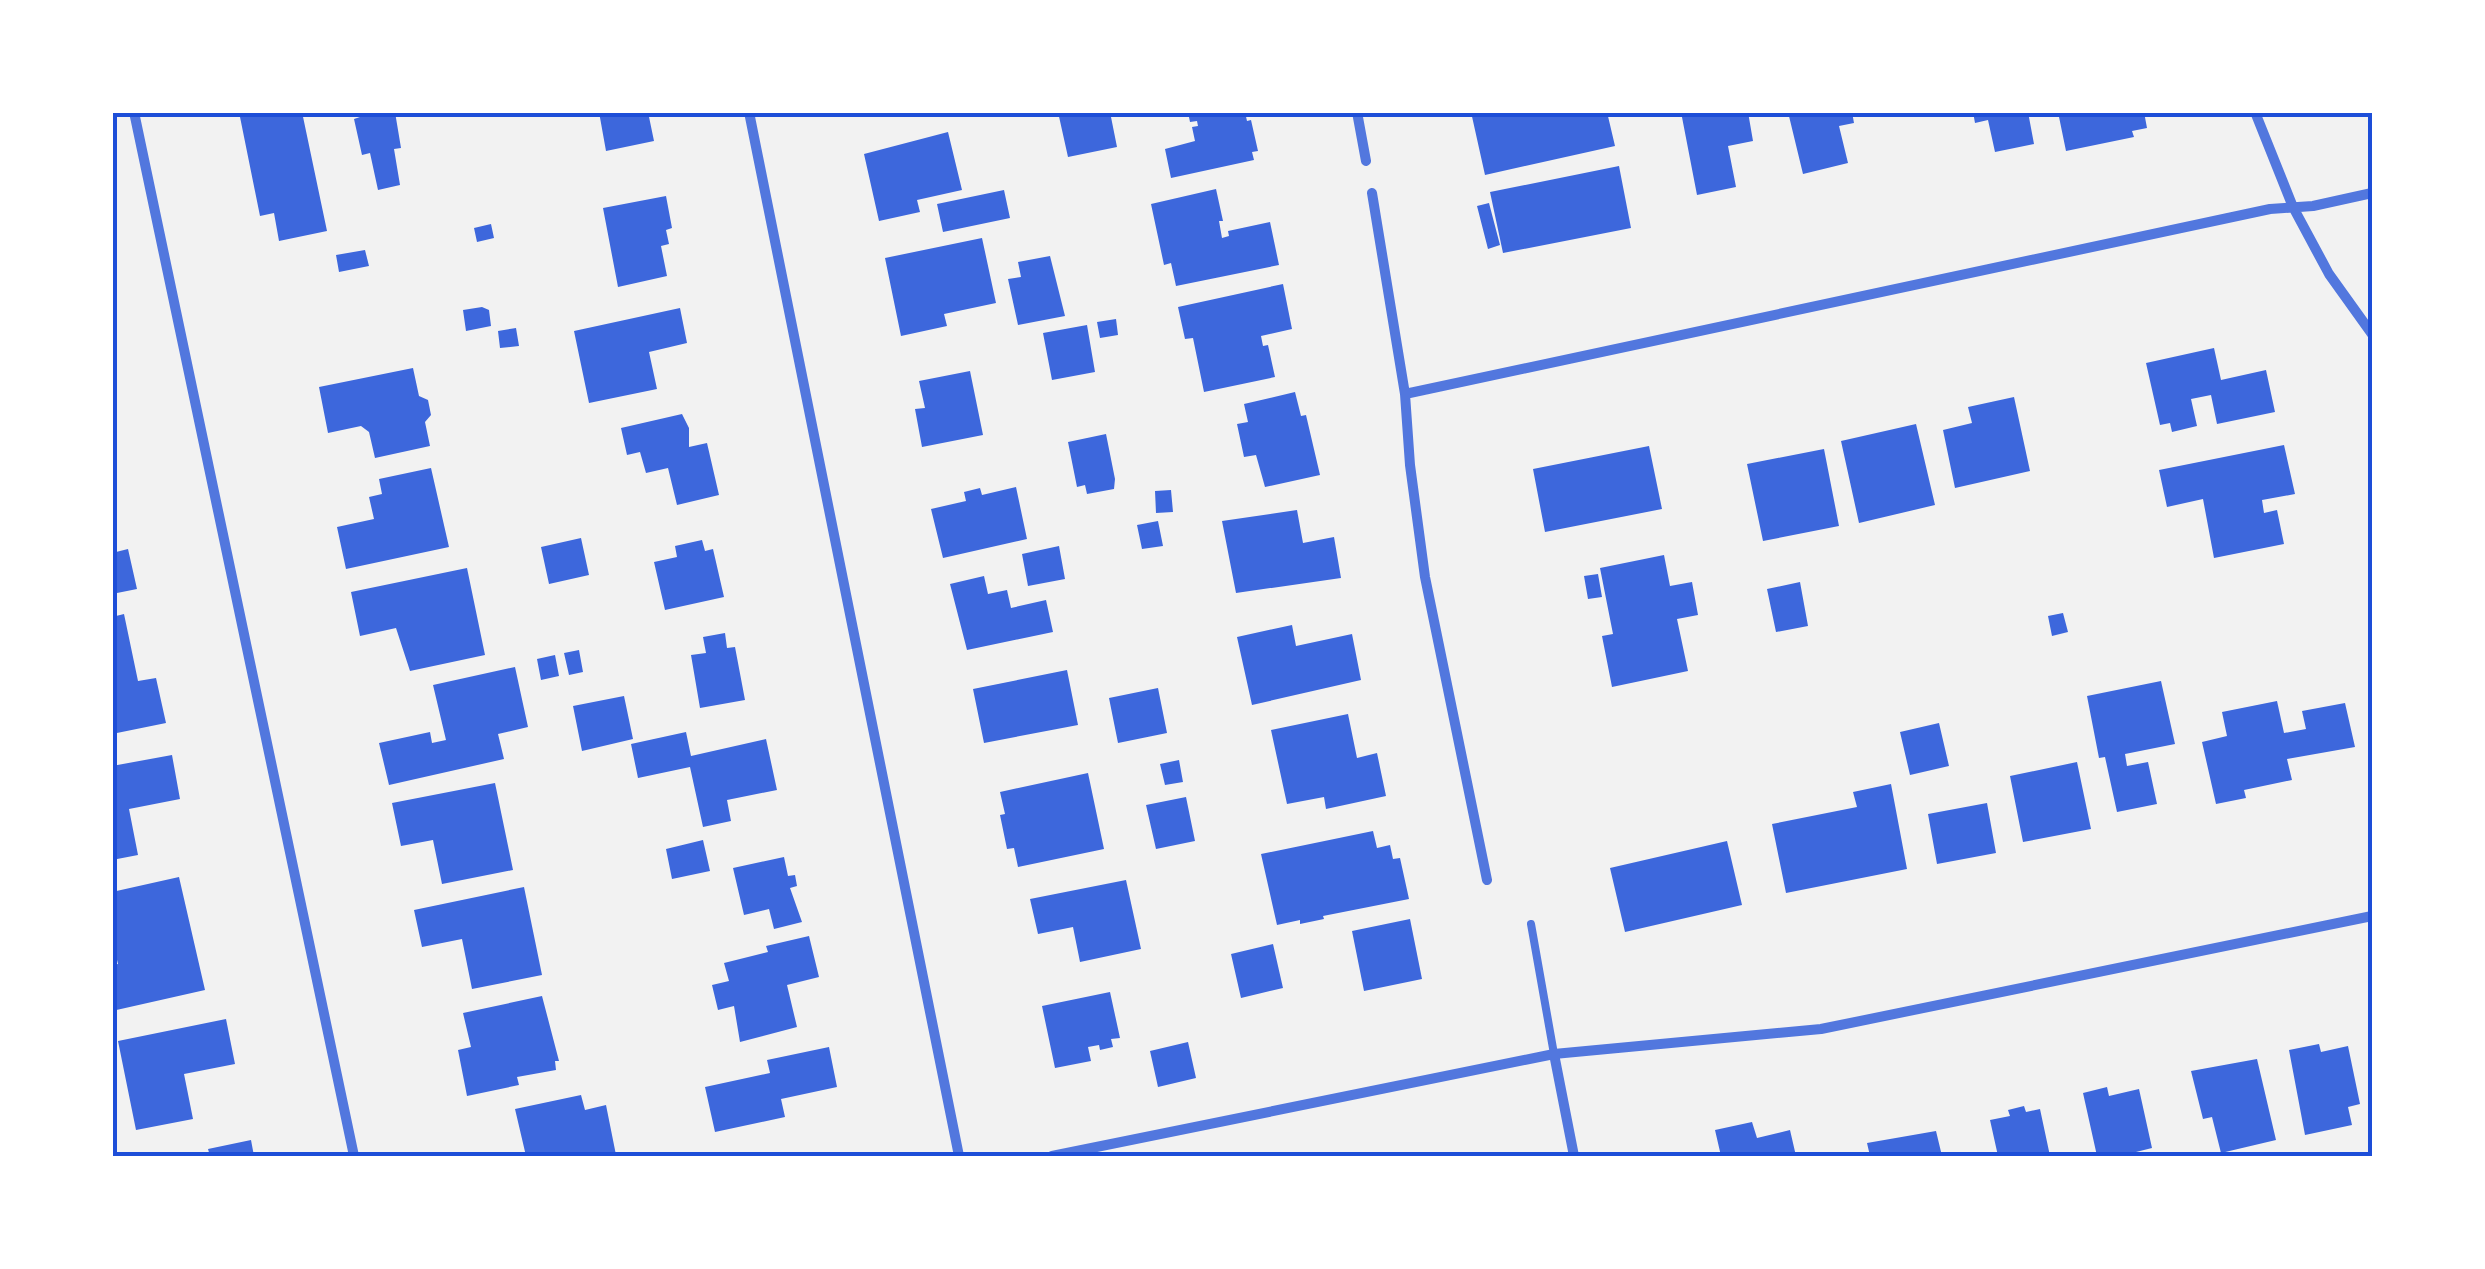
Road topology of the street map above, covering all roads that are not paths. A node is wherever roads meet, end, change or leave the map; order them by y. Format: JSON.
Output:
{"nodes":[{"id":1,"x":134,"y":112,"type":"edge"},
{"id":2,"x":749,"y":112,"type":"edge"},
{"id":3,"x":1357,"y":112,"type":"edge"},
{"id":4,"x":2255,"y":112,"type":"edge"},
{"id":5,"x":1366,"y":161,"type":"dead end"},
{"id":6,"x":1372,"y":193,"type":"dead end"},
{"id":7,"x":2372,"y":193,"type":"edge"},
{"id":8,"x":2293,"y":207,"type":"junction"},
{"id":9,"x":2372,"y":334,"type":"edge"},
{"id":10,"x":1405,"y":394,"type":"junction"},
{"id":11,"x":1487,"y":880,"type":"dead end"},
{"id":12,"x":2372,"y":916,"type":"edge"},
{"id":13,"x":1530,"y":924,"type":"dead end"},
{"id":14,"x":1554,"y":1054,"type":"junction"},
{"id":15,"x":354,"y":1156,"type":"edge"},
{"id":16,"x":959,"y":1156,"type":"edge"},
{"id":17,"x":1052,"y":1156,"type":"edge"},
{"id":18,"x":1574,"y":1156,"type":"edge"}],
"edges":[{"from":1,"to":15,"type":"street"},
{"from":2,"to":16,"type":"street"},
{"from":3,"to":5,"type":"street"},
{"from":4,"to":8,"type":"street"},
{"from":6,"to":10,"type":"street"},
{"from":7,"to":8,"type":"street"},
{"from":8,"to":9,"type":"street"},
{"from":8,"to":10,"type":"street"},
{"from":10,"to":11,"type":"street"},
{"from":12,"to":14,"type":"street"},
{"from":13,"to":14,"type":"lane"},
{"from":14,"to":17,"type":"street"},
{"from":14,"to":18,"type":"street"}]}
